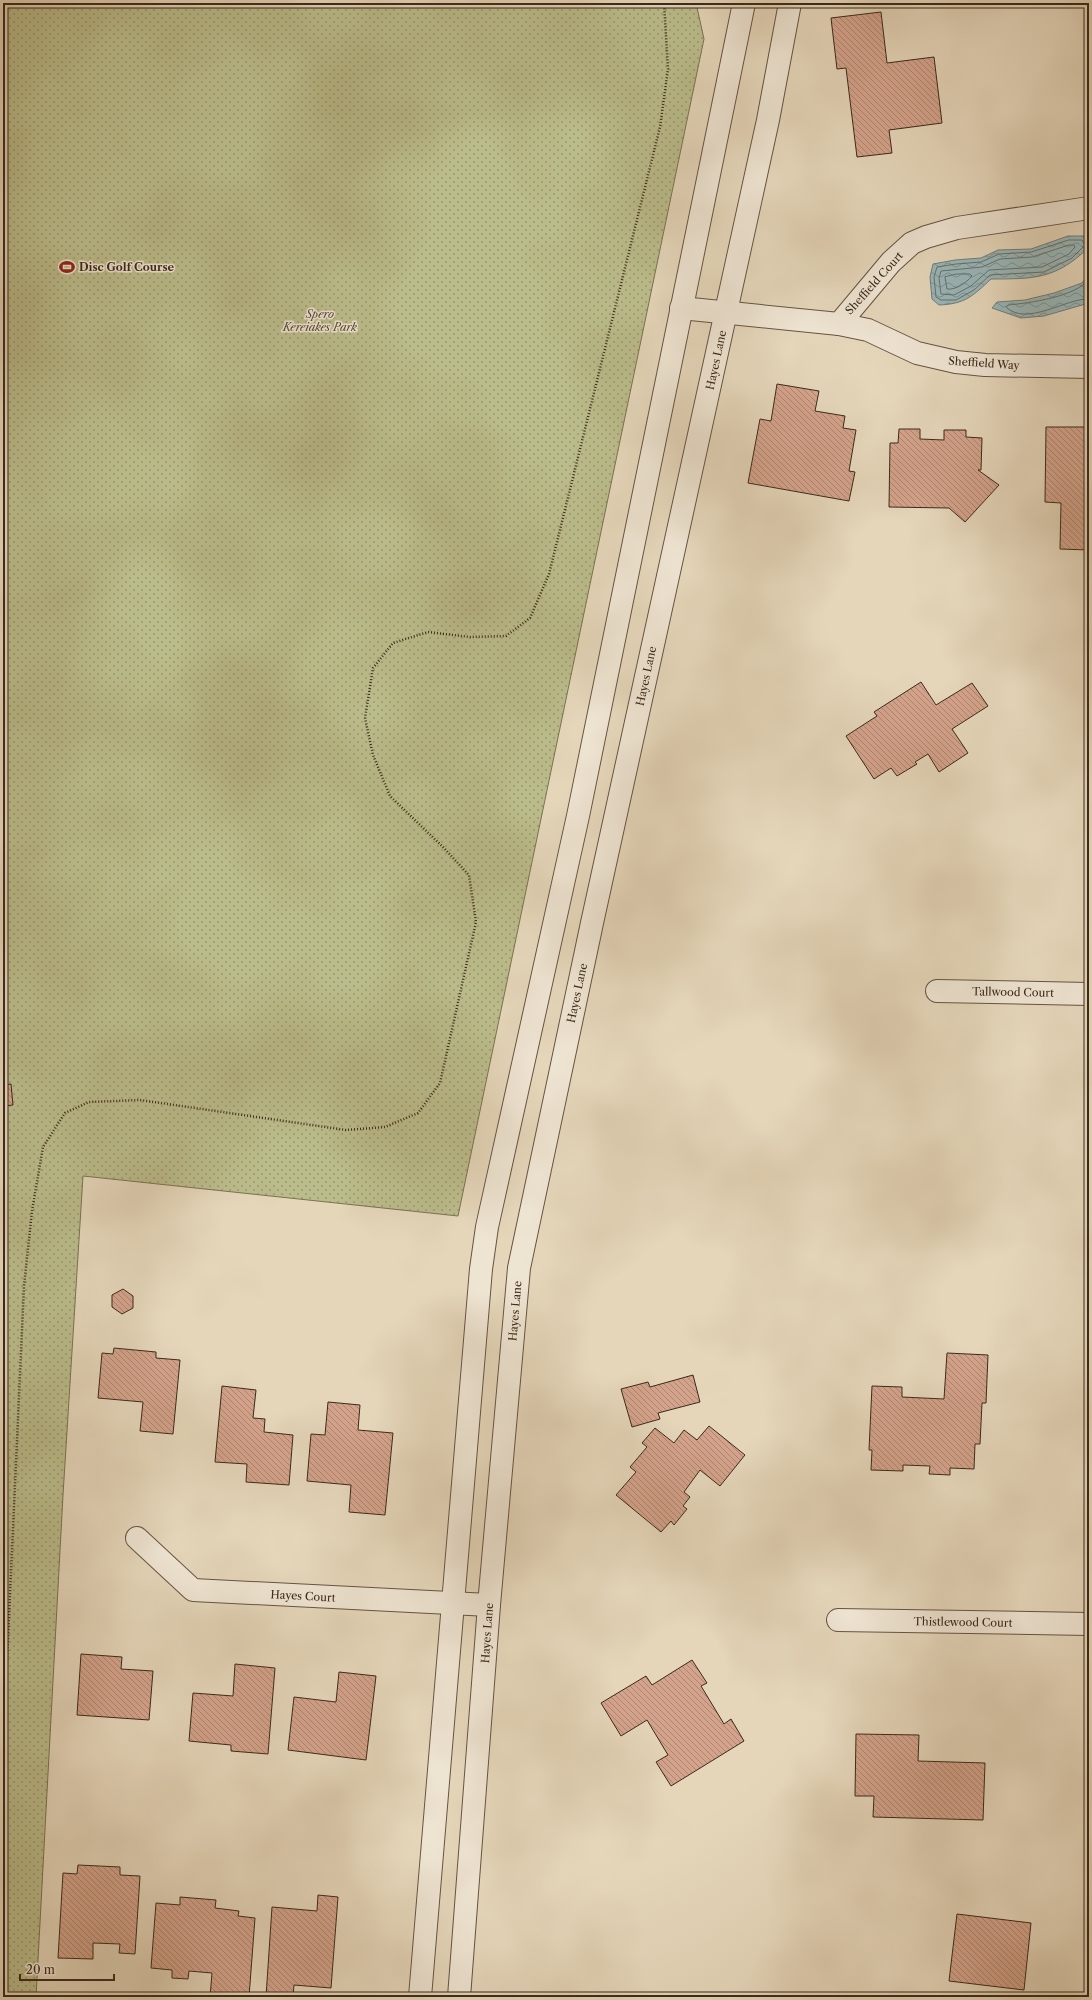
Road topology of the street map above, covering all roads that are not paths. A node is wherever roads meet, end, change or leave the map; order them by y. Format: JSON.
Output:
{"nodes":[{"id":1,"x":744,"y":3,"type":"edge"},
{"id":2,"x":790,"y":3,"type":"edge"},
{"id":3,"x":1089,"y":208,"type":"edge"},
{"id":4,"x":682,"y":308,"type":"junction"},
{"id":5,"x":726,"y":314,"type":"junction"},
{"id":6,"x":839,"y":324,"type":"junction"},
{"id":7,"x":1089,"y":367,"type":"edge"},
{"id":8,"x":937,"y":991,"type":"dead end"},
{"id":9,"x":1089,"y":994,"type":"edge"},
{"id":10,"x":137,"y":1538,"type":"dead end"},
{"id":11,"x":453,"y":1604,"type":"junction"},
{"id":12,"x":489,"y":1605,"type":"junction"},
{"id":13,"x":838,"y":1620,"type":"dead end"},
{"id":14,"x":1089,"y":1624,"type":"edge"},
{"id":15,"x":420,"y":1997,"type":"edge"},
{"id":16,"x":458,"y":1997,"type":"edge"}],
"edges":[{"from":1,"to":4,"type":"street"},
{"from":2,"to":5,"type":"street","name":"Hayes Lane"},
{"from":3,"to":6,"type":"street","name":"Sheffield Court"},
{"from":4,"to":5,"type":"street","name":"Sheffield Court"},
{"from":4,"to":11,"type":"street"},
{"from":5,"to":6,"type":"street","name":"Sheffield Court"},
{"from":5,"to":12,"type":"street","name":"Hayes Lane"},
{"from":6,"to":7,"type":"street","name":"Sheffield Way"},
{"from":8,"to":9,"type":"street","name":"Tallwood Court"},
{"from":10,"to":11,"type":"street","name":"Hayes Court"},
{"from":11,"to":12,"type":"street","name":"Hayes Court"},
{"from":11,"to":15,"type":"street"},
{"from":12,"to":16,"type":"street","name":"Hayes Lane"},
{"from":13,"to":14,"type":"street","name":"Thistlewood Court"}]}
